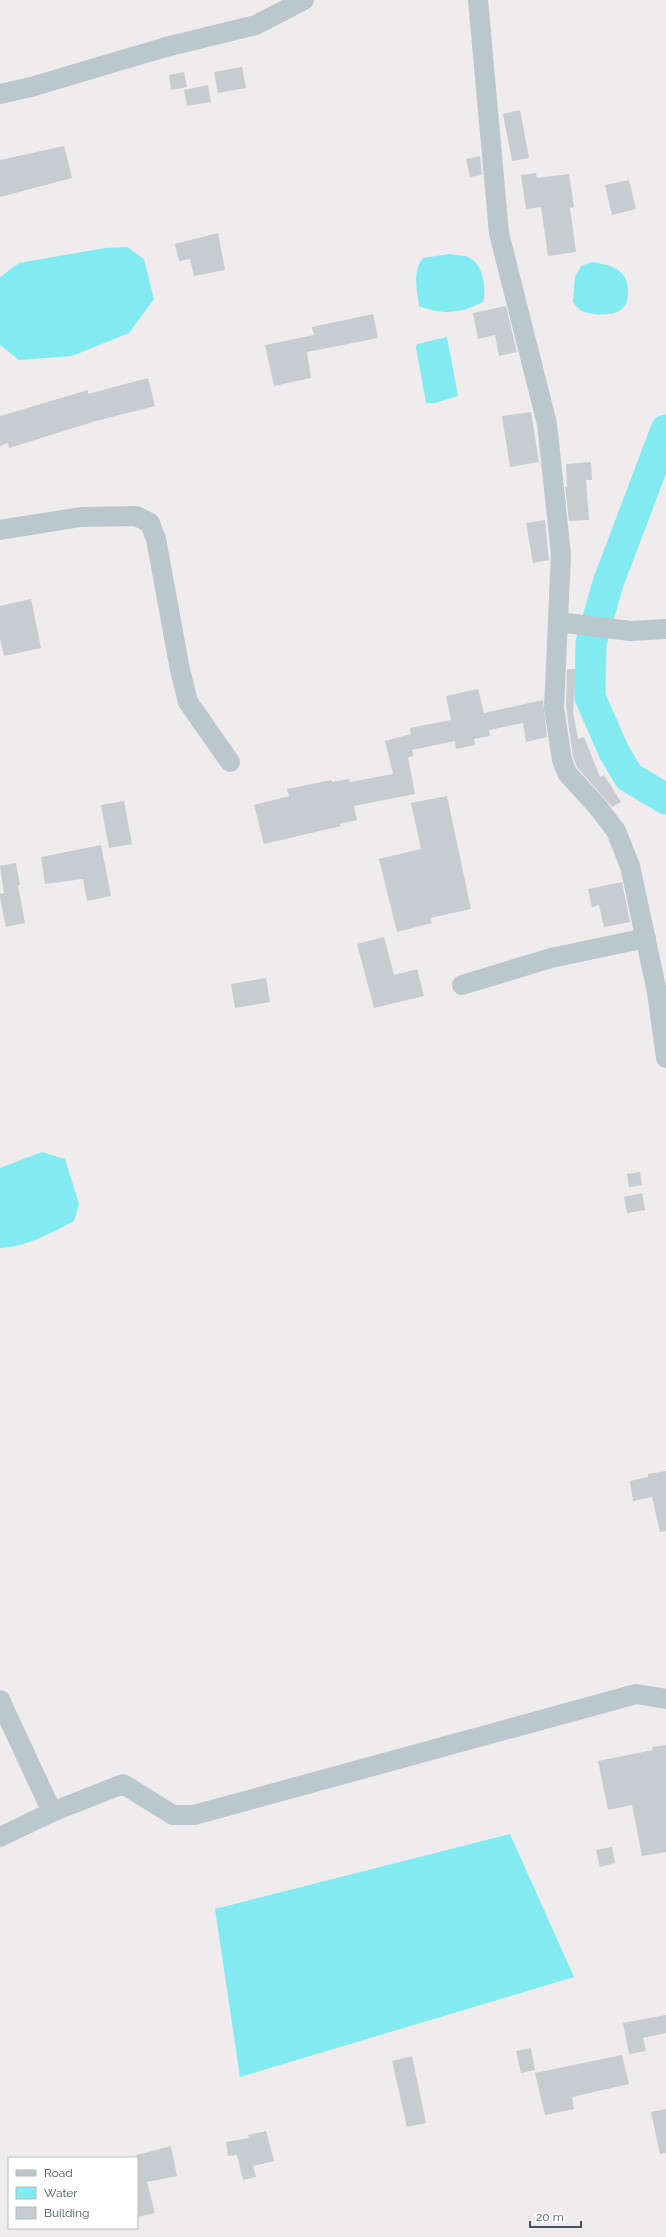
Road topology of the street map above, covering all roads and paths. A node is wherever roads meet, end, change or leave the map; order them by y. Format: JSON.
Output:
{"nodes":[{"id":1,"x":304,"y":0,"type":"edge"},
{"id":2,"x":478,"y":0,"type":"edge"},
{"id":3,"x":0,"y":94,"type":"edge"},
{"id":4,"x":0,"y":530,"type":"edge"},
{"id":5,"x":563,"y":623,"type":"junction"},
{"id":6,"x":666,"y":629,"type":"edge"},
{"id":7,"x":230,"y":762,"type":"dead end"},
{"id":8,"x":646,"y":938,"type":"junction"},
{"id":9,"x":462,"y":985,"type":"dead end"},
{"id":10,"x":666,"y":1058,"type":"edge"},
{"id":11,"x":666,"y":1699,"type":"edge"},
{"id":12,"x":0,"y":1700,"type":"edge"},
{"id":13,"x":52,"y":1812,"type":"junction"},
{"id":14,"x":0,"y":1836,"type":"edge"}],
"edges":[{"from":1,"to":3,"type":"street"},
{"from":2,"to":5,"type":"street"},
{"from":4,"to":7,"type":"street"},
{"from":5,"to":6,"type":"street"},
{"from":5,"to":8,"type":"street"},
{"from":8,"to":9,"type":"street"},
{"from":8,"to":10,"type":"street"},
{"from":11,"to":13,"type":"street"},
{"from":12,"to":13,"type":"street"},
{"from":13,"to":14,"type":"street"}]}
